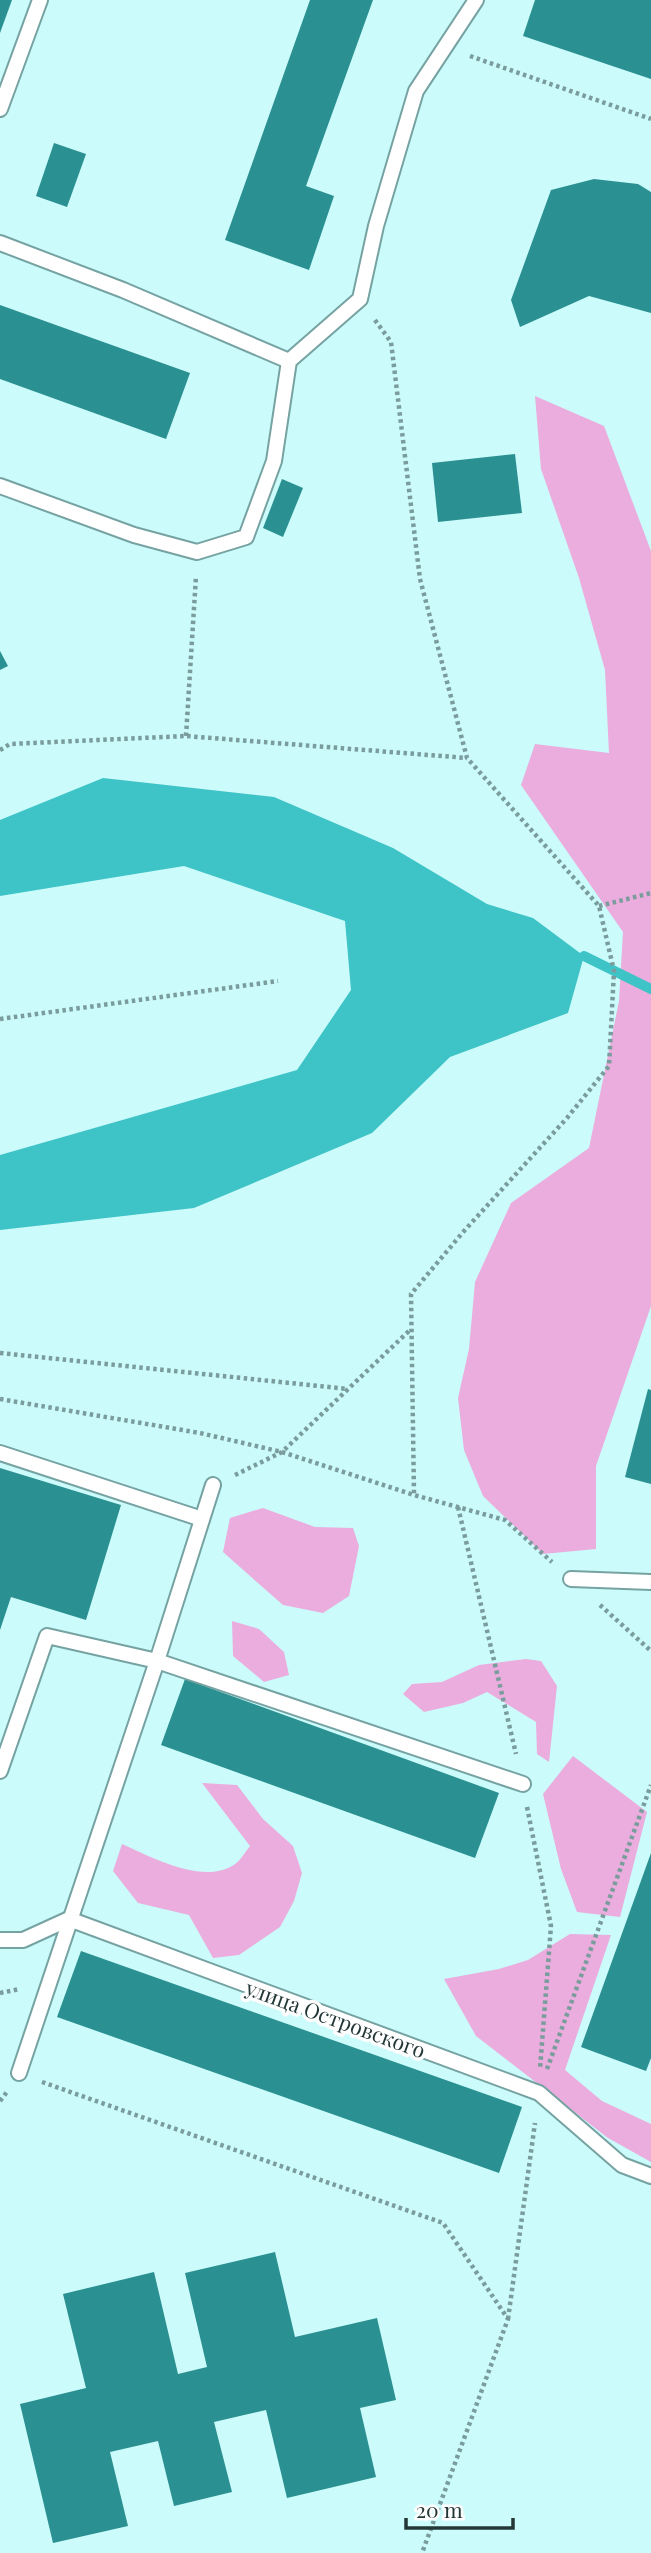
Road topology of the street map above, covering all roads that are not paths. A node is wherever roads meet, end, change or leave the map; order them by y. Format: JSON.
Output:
{"nodes":[{"id":1,"x":40,"y":0,"type":"edge"},
{"id":2,"x":476,"y":0,"type":"edge"},
{"id":3,"x":0,"y":110,"type":"edge"},
{"id":4,"x":0,"y":243,"type":"edge"},
{"id":5,"x":289,"y":361,"type":"junction"},
{"id":6,"x":0,"y":486,"type":"edge"},
{"id":7,"x":0,"y":1453,"type":"edge"},
{"id":8,"x":213,"y":1485,"type":"road end"},
{"id":9,"x":202,"y":1519,"type":"junction"},
{"id":10,"x":571,"y":1579,"type":"road end"},
{"id":11,"x":651,"y":1582,"type":"edge"},
{"id":12,"x":157,"y":1661,"type":"junction"},
{"id":13,"x":0,"y":1771,"type":"edge"},
{"id":14,"x":523,"y":1784,"type":"dead end"},
{"id":15,"x":69,"y":1919,"type":"junction"},
{"id":16,"x":0,"y":1940,"type":"edge"},
{"id":17,"x":19,"y":2073,"type":"road end"},
{"id":18,"x":651,"y":2176,"type":"edge"}],
"edges":[{"from":1,"to":3,"type":"lane"},
{"from":2,"to":5,"type":"lane"},
{"from":4,"to":5,"type":"lane"},
{"from":5,"to":6,"type":"lane"},
{"from":7,"to":9,"type":"lane"},
{"from":8,"to":9,"type":"lane"},
{"from":9,"to":12,"type":"lane"},
{"from":10,"to":11,"type":"lane"},
{"from":12,"to":13,"type":"lane"},
{"from":12,"to":14,"type":"lane"},
{"from":12,"to":15,"type":"lane"},
{"from":15,"to":16,"type":"lane"},
{"from":15,"to":17,"type":"lane"},
{"from":15,"to":18,"type":"lane","name":"улица Островского"}]}
